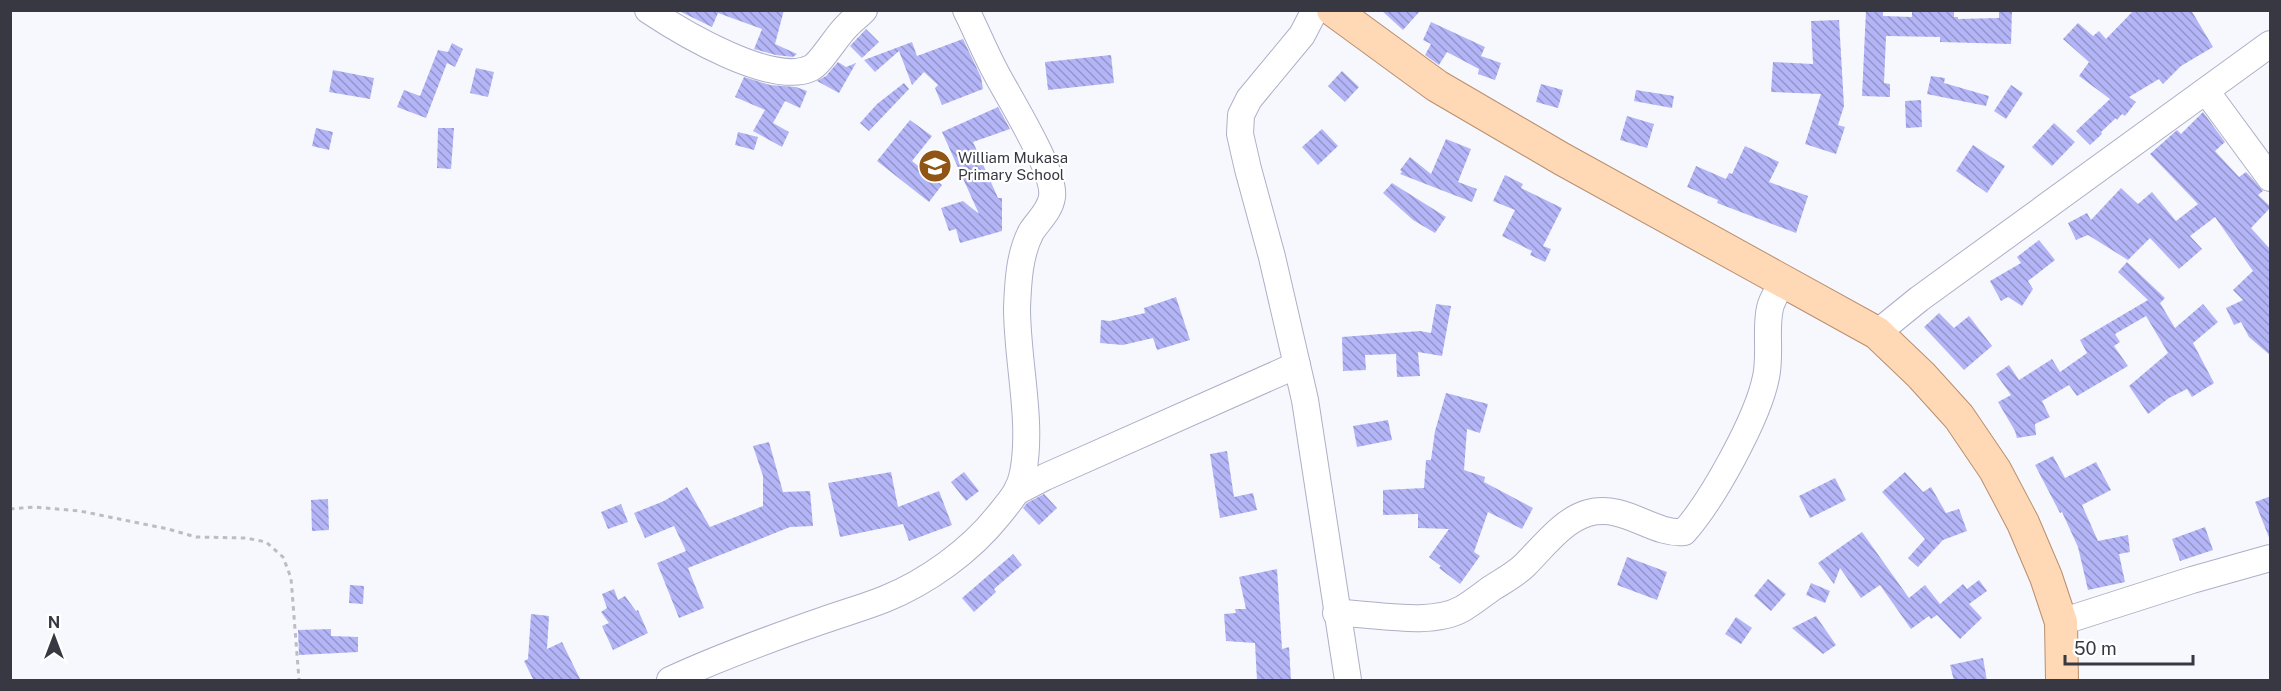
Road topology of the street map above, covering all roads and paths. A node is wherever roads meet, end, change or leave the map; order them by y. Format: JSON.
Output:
{"nodes":[{"id":1,"x":648,"y":10,"type":"edge"},
{"id":2,"x":864,"y":10,"type":"edge"},
{"id":3,"x":966,"y":10,"type":"edge"},
{"id":4,"x":1315,"y":10,"type":"edge"},
{"id":5,"x":1334,"y":10,"type":"edge"},
{"id":6,"x":2271,"y":44,"type":"edge"},
{"id":7,"x":2206,"y":91,"type":"junction"},
{"id":8,"x":2271,"y":178,"type":"edge"},
{"id":9,"x":1782,"y":283,"type":"junction"},
{"id":10,"x":1877,"y":333,"type":"junction"},
{"id":11,"x":1297,"y":365,"type":"junction"},
{"id":12,"x":1018,"y":491,"type":"junction"},
{"id":13,"x":10,"y":509,"type":"edge"},
{"id":14,"x":2271,"y":558,"type":"edge"},
{"id":15,"x":1336,"y":613,"type":"junction"},
{"id":16,"x":2061,"y":622,"type":"junction"},
{"id":17,"x":299,"y":681,"type":"edge"},
{"id":18,"x":670,"y":681,"type":"edge"},
{"id":19,"x":1348,"y":681,"type":"edge"},
{"id":20,"x":2062,"y":681,"type":"edge"}],
"edges":[{"from":1,"to":2,"type":"street"},
{"from":3,"to":12,"type":"street"},
{"from":4,"to":11,"type":"street"},
{"from":5,"to":9,"type":"main road"},
{"from":6,"to":7,"type":"street"},
{"from":7,"to":8,"type":"street"},
{"from":7,"to":10,"type":"street"},
{"from":9,"to":10,"type":"main road"},
{"from":9,"to":15,"type":"street"},
{"from":10,"to":16,"type":"main road"},
{"from":11,"to":12,"type":"street"},
{"from":11,"to":15,"type":"street"},
{"from":12,"to":18,"type":"street"},
{"from":13,"to":17,"type":"path"},
{"from":14,"to":16,"type":"street"},
{"from":15,"to":19,"type":"street"},
{"from":16,"to":20,"type":"main road"}]}
